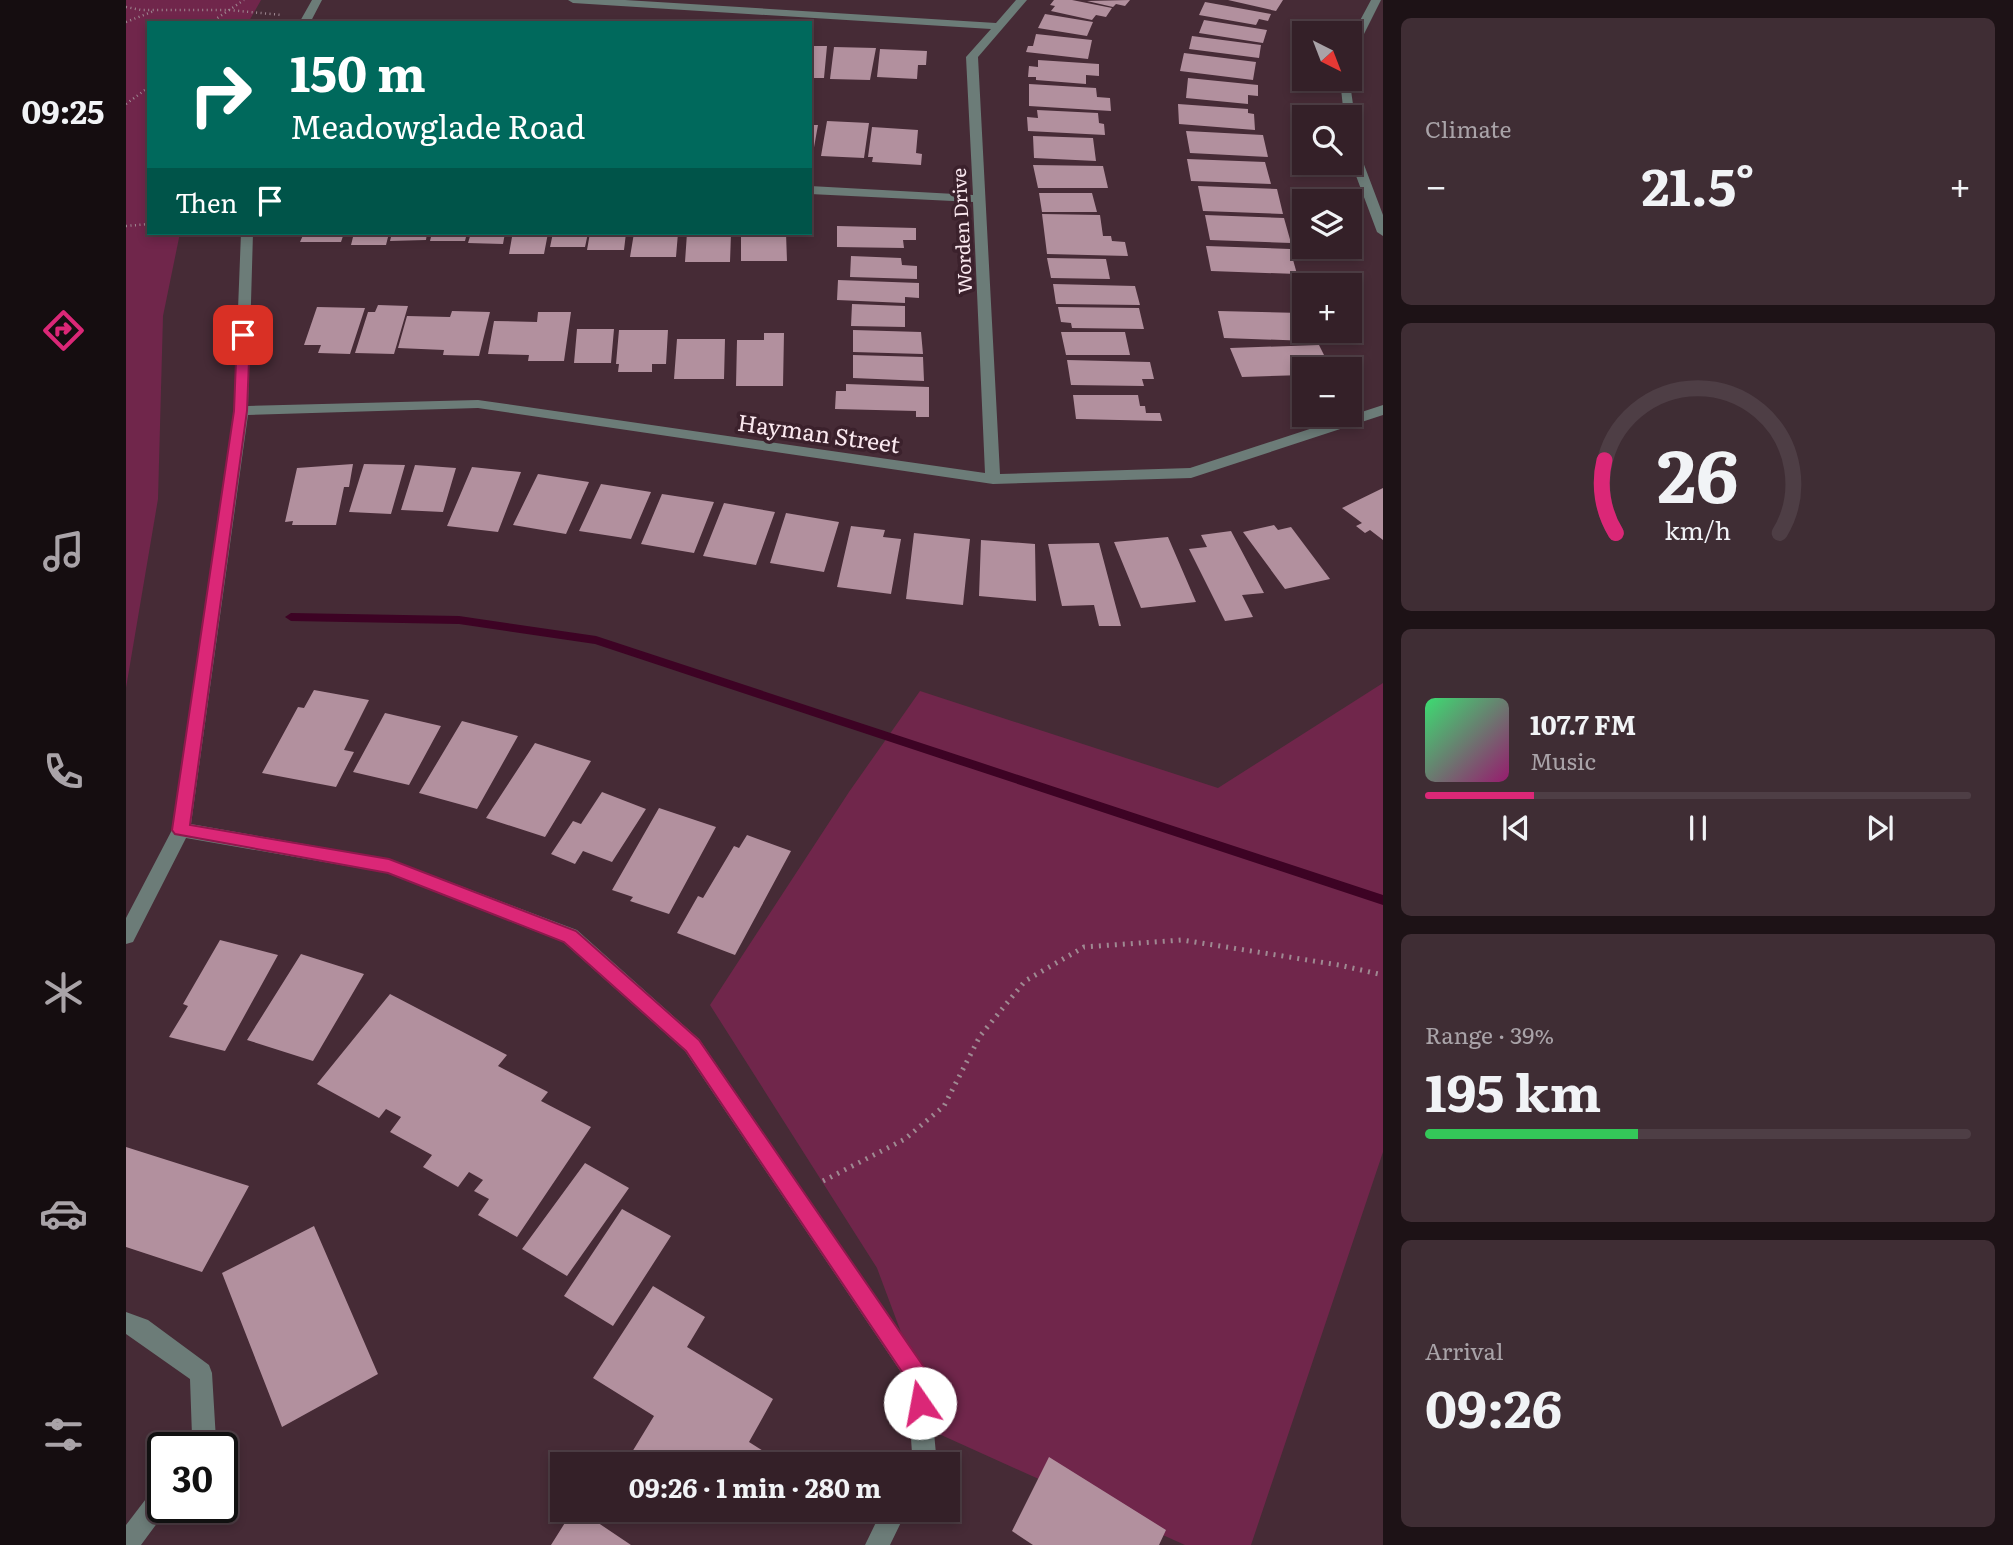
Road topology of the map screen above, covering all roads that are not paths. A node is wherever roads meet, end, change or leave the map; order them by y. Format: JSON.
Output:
{"nodes":[{"id":1,"x":317,"y":0,"type":"edge"},
{"id":2,"x":573,"y":0,"type":"edge"},
{"id":3,"x":1022,"y":0,"type":"edge"},
{"id":4,"x":1376,"y":0,"type":"edge"},
{"id":5,"x":306,"y":19,"type":"edge"},
{"id":6,"x":999,"y":26,"type":"junction"},
{"id":7,"x":1362,"y":27,"type":"edge"},
{"id":8,"x":1347,"y":91,"type":"edge"},
{"id":9,"x":812,"y":190,"type":"edge"},
{"id":10,"x":979,"y":199,"type":"junction"},
{"id":11,"x":1383,"y":232,"type":"edge"},
{"id":12,"x":247,"y":235,"type":"edge"},
{"id":13,"x":1383,"y":410,"type":"edge"},
{"id":14,"x":241,"y":411,"type":"junction"},
{"id":15,"x":992,"y":479,"type":"junction"},
{"id":16,"x":181,"y":830,"type":"junction"},
{"id":17,"x":126,"y":936,"type":"edge"},
{"id":18,"x":126,"y":1323,"type":"edge"},
{"id":19,"x":204,"y":1432,"type":"edge"},
{"id":20,"x":925,"y":1452,"type":"edge"},
{"id":21,"x":147,"y":1517,"type":"edge"},
{"id":22,"x":889,"y":1522,"type":"edge"},
{"id":23,"x":126,"y":1545,"type":"edge"},
{"id":24,"x":877,"y":1545,"type":"edge"}],
"edges":[{"from":1,"to":5,"type":"street"},
{"from":2,"to":6,"type":"street"},
{"from":3,"to":6,"type":"street","name":"Worden Drive"},
{"from":4,"to":7,"type":"street"},
{"from":6,"to":10,"type":"street","name":"Worden Drive"},
{"from":8,"to":11,"type":"street"},
{"from":9,"to":10,"type":"street"},
{"from":10,"to":15,"type":"street","name":"Worden Drive"},
{"from":12,"to":14,"type":"street"},
{"from":13,"to":15,"type":"street","name":"Hayman Street"},
{"from":14,"to":15,"type":"street","name":"Hayman Street"},
{"from":14,"to":16,"type":"street"},
{"from":16,"to":17,"type":"street"},
{"from":16,"to":20,"type":"street"},
{"from":18,"to":19,"type":"street"},
{"from":21,"to":23,"type":"street"},
{"from":22,"to":24,"type":"street"}]}
